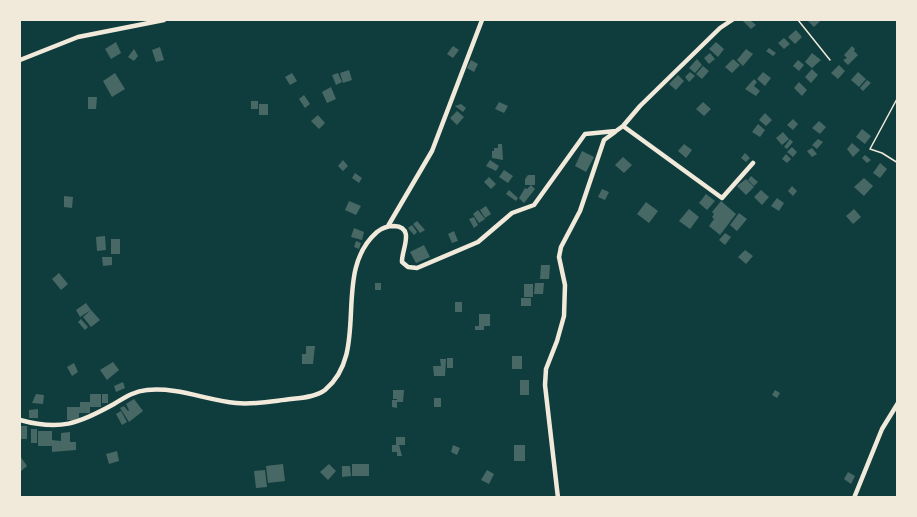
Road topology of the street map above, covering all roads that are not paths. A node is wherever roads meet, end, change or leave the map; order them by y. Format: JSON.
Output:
{"nodes":[{"id":1,"x":164,"y":20,"type":"edge"},
{"id":2,"x":482,"y":20,"type":"edge"},
{"id":3,"x":732,"y":20,"type":"edge"},
{"id":4,"x":20,"y":60,"type":"edge"},
{"id":5,"x":623,"y":126,"type":"junction"},
{"id":6,"x":616,"y":131,"type":"junction"},
{"id":7,"x":753,"y":163,"type":"dead end"},
{"id":8,"x":388,"y":226,"type":"junction"},
{"id":9,"x":897,"y":403,"type":"edge"},
{"id":10,"x":20,"y":420,"type":"edge"},
{"id":11,"x":558,"y":498,"type":"edge"},
{"id":12,"x":854,"y":498,"type":"edge"}],
"edges":[{"from":1,"to":4,"type":"street"},
{"from":2,"to":8,"type":"street"},
{"from":3,"to":5,"type":"street"},
{"from":5,"to":6,"type":"street"},
{"from":5,"to":7,"type":"street"},
{"from":6,"to":8,"type":"street"},
{"from":6,"to":11,"type":"street"},
{"from":8,"to":10,"type":"street"},
{"from":9,"to":12,"type":"street"}]}
